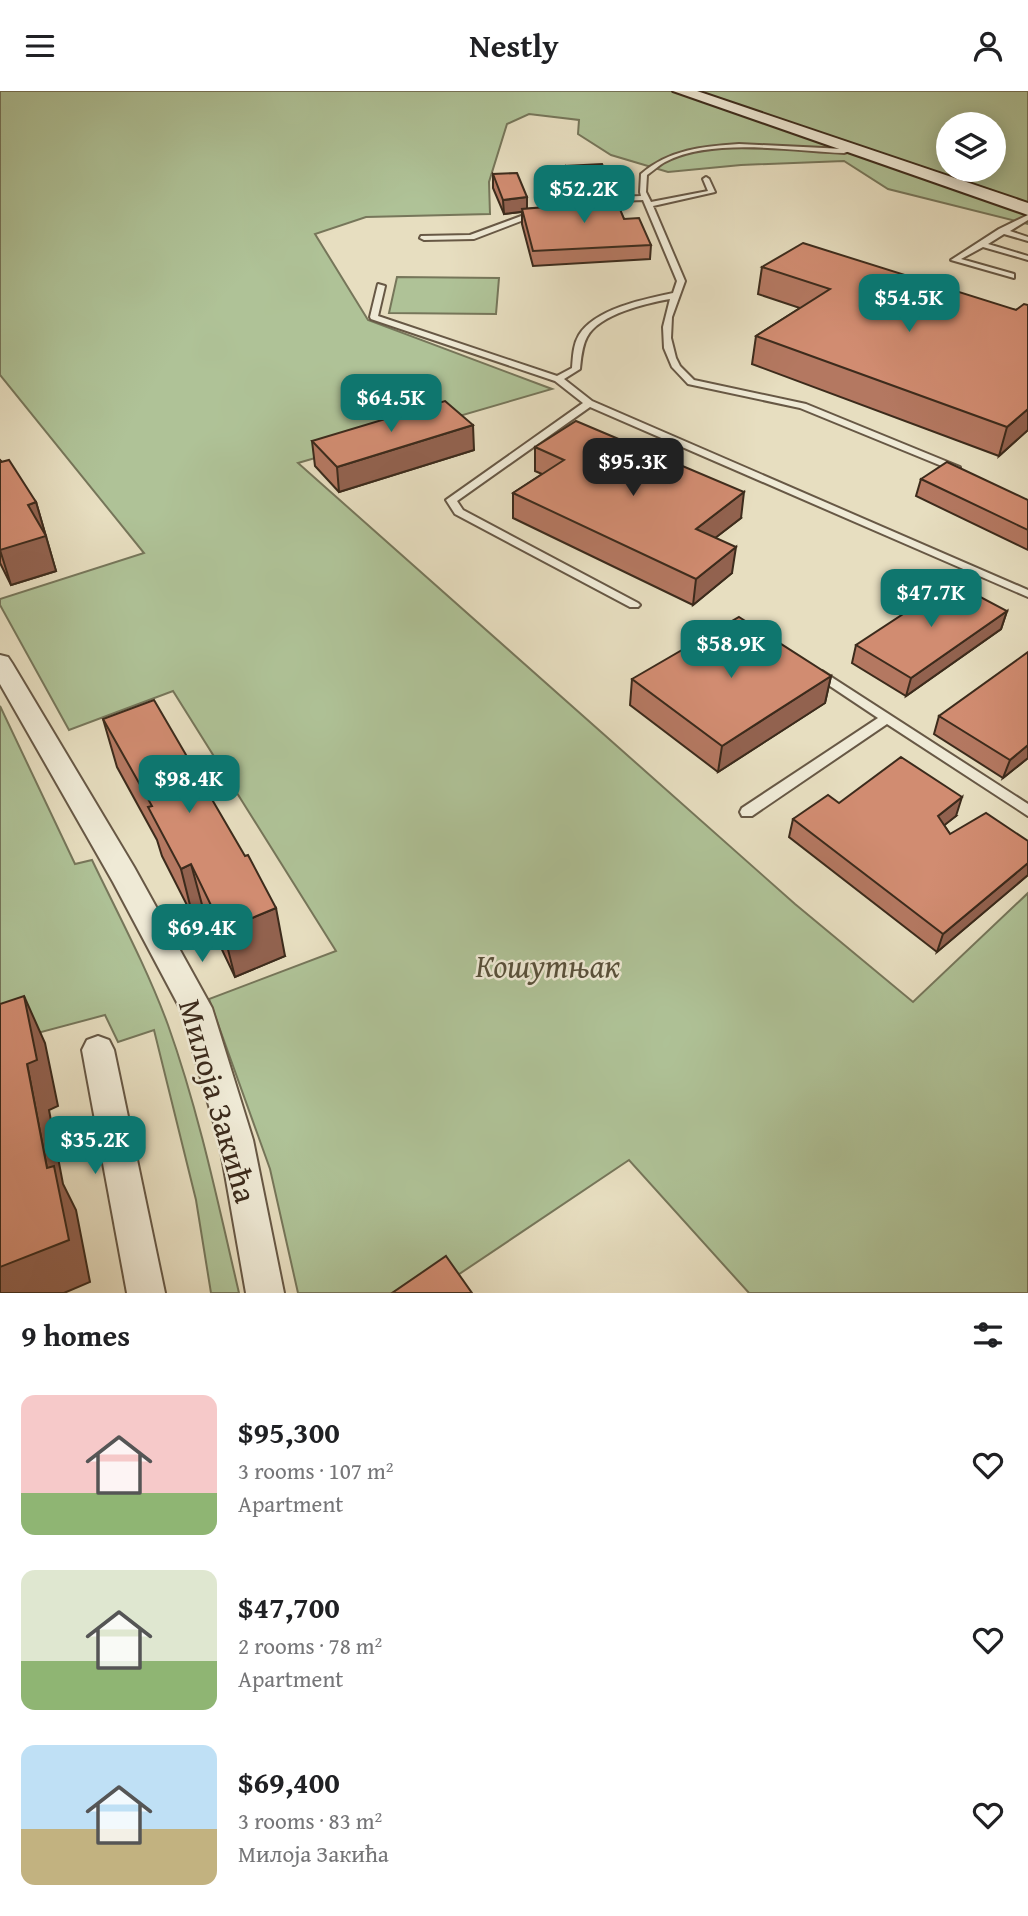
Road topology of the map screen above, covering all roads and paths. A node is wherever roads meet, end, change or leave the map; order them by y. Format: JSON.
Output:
{"nodes":[{"id":1,"x":681,"y":91,"type":"edge"},
{"id":2,"x":852,"y":149,"type":"junction"},
{"id":3,"x":706,"y":179,"type":"dead end"},
{"id":4,"x":647,"y":201,"type":"junction"},
{"id":5,"x":1028,"y":209,"type":"edge"},
{"id":6,"x":1028,"y":217,"type":"edge"},
{"id":7,"x":1002,"y":231,"type":"junction"},
{"id":8,"x":424,"y":238,"type":"dead end"},
{"id":9,"x":1028,"y":239,"type":"edge"},
{"id":10,"x":981,"y":244,"type":"junction"},
{"id":11,"x":1028,"y":258,"type":"edge"},
{"id":12,"x":1011,"y":276,"type":"dead end"},
{"id":13,"x":381,"y":286,"type":"dead end"},
{"id":14,"x":676,"y":295,"type":"junction"},
{"id":15,"x":558,"y":379,"type":"junction"},
{"id":16,"x":589,"y":403,"type":"junction"},
{"id":17,"x":973,"y":476,"type":"edge"},
{"id":18,"x":1028,"y":594,"type":"edge"},
{"id":19,"x":634,"y":605,"type":"dead end"},
{"id":20,"x":0,"y":663,"type":"edge"},
{"id":21,"x":822,"y":675,"type":"edge"},
{"id":22,"x":886,"y":719,"type":"junction"},
{"id":23,"x":1028,"y":811,"type":"edge"},
{"id":24,"x":747,"y":812,"type":"dead end"},
{"id":25,"x":98,"y":1050,"type":"dead end"},
{"id":26,"x":146,"y":1293,"type":"edge"},
{"id":27,"x":265,"y":1293,"type":"edge"}],
"edges":[{"from":1,"to":2,"type":"main road"},
{"from":2,"to":4,"type":"lane"},
{"from":2,"to":5,"type":"main road"},
{"from":3,"to":4,"type":"lane"},
{"from":4,"to":8,"type":"lane"},
{"from":4,"to":14,"type":"lane"},
{"from":6,"to":7,"type":"lane"},
{"from":7,"to":9,"type":"lane"},
{"from":7,"to":10,"type":"lane"},
{"from":10,"to":11,"type":"lane"},
{"from":10,"to":12,"type":"lane"},
{"from":13,"to":15,"type":"lane"},
{"from":14,"to":15,"type":"lane"},
{"from":14,"to":17,"type":"lane"},
{"from":15,"to":16,"type":"lane"},
{"from":16,"to":18,"type":"lane"},
{"from":16,"to":19,"type":"lane"},
{"from":20,"to":27,"type":"street","name":"Милоја Закића"},
{"from":21,"to":22,"type":"lane"},
{"from":22,"to":23,"type":"lane"},
{"from":22,"to":24,"type":"lane"},
{"from":25,"to":26,"type":"street"}]}
